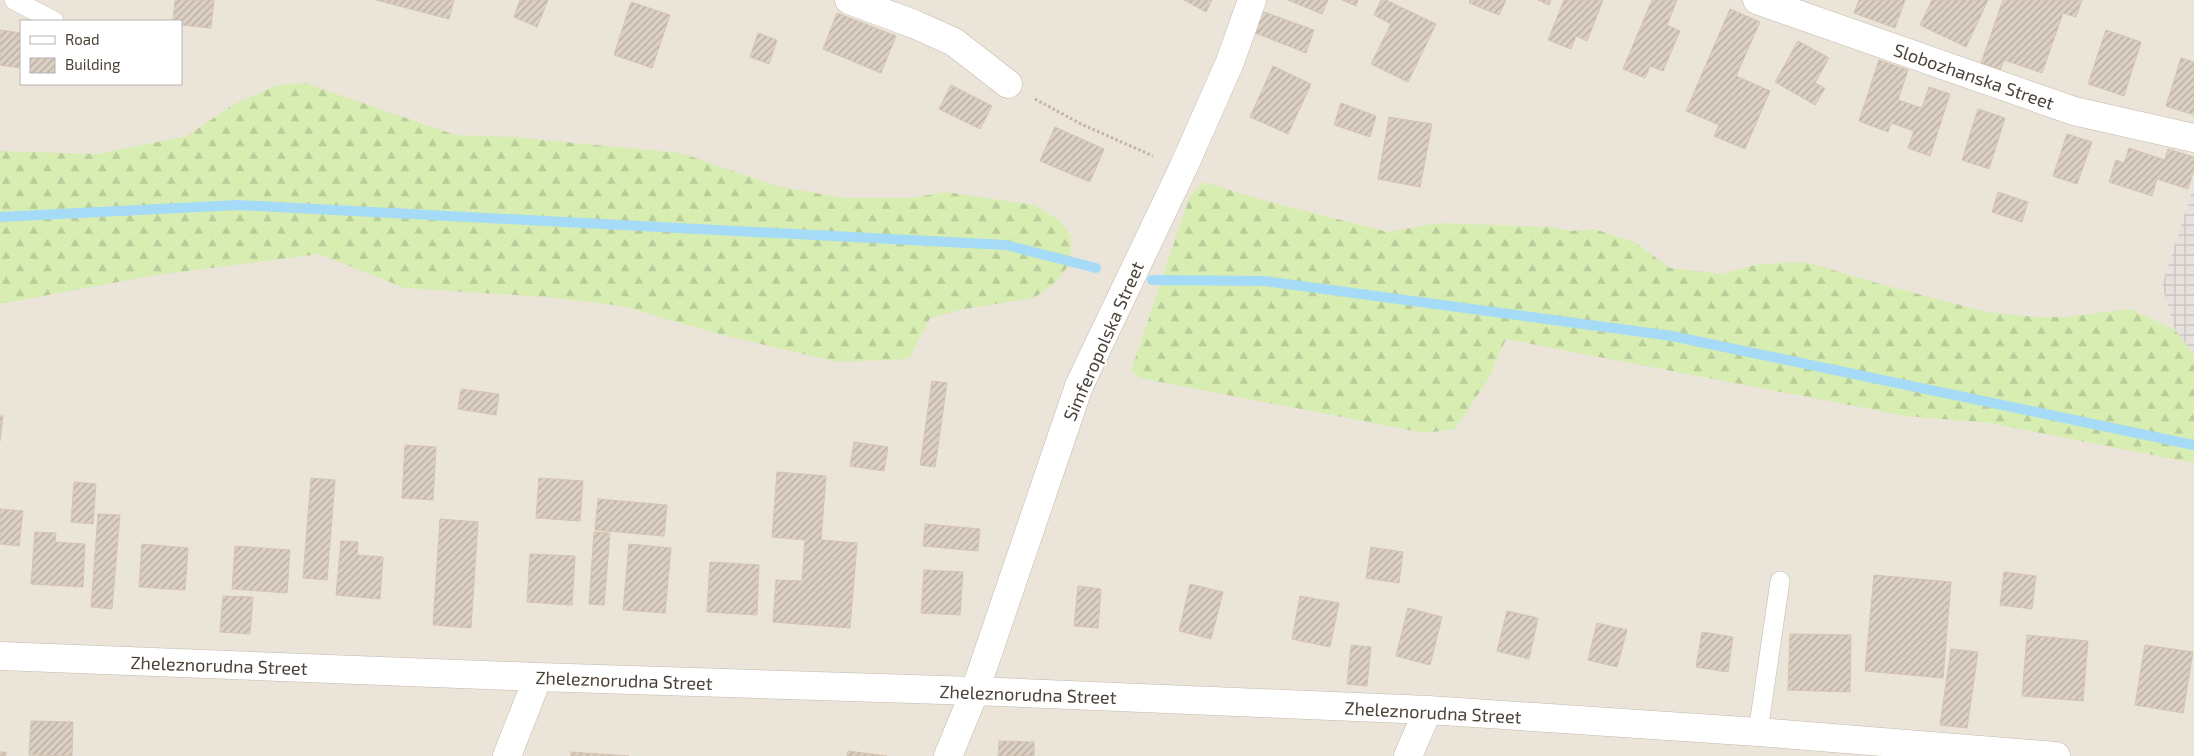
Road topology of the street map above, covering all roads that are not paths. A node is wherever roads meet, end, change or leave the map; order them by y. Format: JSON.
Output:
{"nodes":[{"id":1,"x":14,"y":0,"type":"edge"},
{"id":2,"x":849,"y":0,"type":"edge"},
{"id":3,"x":1252,"y":0,"type":"edge"},
{"id":4,"x":1757,"y":0,"type":"edge"},
{"id":5,"x":52,"y":20,"type":"edge"},
{"id":6,"x":1008,"y":84,"type":"road end"},
{"id":7,"x":2194,"y":138,"type":"edge"},
{"id":8,"x":1780,"y":581,"type":"dead end"},
{"id":9,"x":0,"y":656,"type":"edge"},
{"id":10,"x":538,"y":677,"type":"junction"},
{"id":11,"x":975,"y":691,"type":"junction"},
{"id":12,"x":1428,"y":710,"type":"junction"},
{"id":13,"x":1758,"y":732,"type":"junction"},
{"id":14,"x":1849,"y":748,"type":"edge"},
{"id":15,"x":507,"y":756,"type":"edge"},
{"id":16,"x":948,"y":756,"type":"edge"},
{"id":17,"x":1408,"y":756,"type":"edge"},
{"id":18,"x":2056,"y":756,"type":"edge"}],
"edges":[{"from":1,"to":5,"type":"lane"},
{"from":2,"to":6,"type":"street"},
{"from":3,"to":11,"type":"street","name":"Simferopolska Street"},
{"from":4,"to":7,"type":"street","name":"Slobozhanska Street"},
{"from":8,"to":13,"type":"lane"},
{"from":9,"to":10,"type":"street","name":"Zheleznorudna Street"},
{"from":10,"to":11,"type":"street","name":"Zheleznorudna Street"},
{"from":10,"to":15,"type":"street"},
{"from":11,"to":12,"type":"street","name":"Zheleznorudna Street"},
{"from":11,"to":16,"type":"street","name":"Simferopolska Street"},
{"from":12,"to":13,"type":"street","name":"Zheleznorudna Street"},
{"from":12,"to":17,"type":"street"},
{"from":13,"to":14,"type":"street","name":"Zheleznorudna Street"},
{"from":14,"to":18,"type":"street","name":"Zheleznorudna Street"}]}
